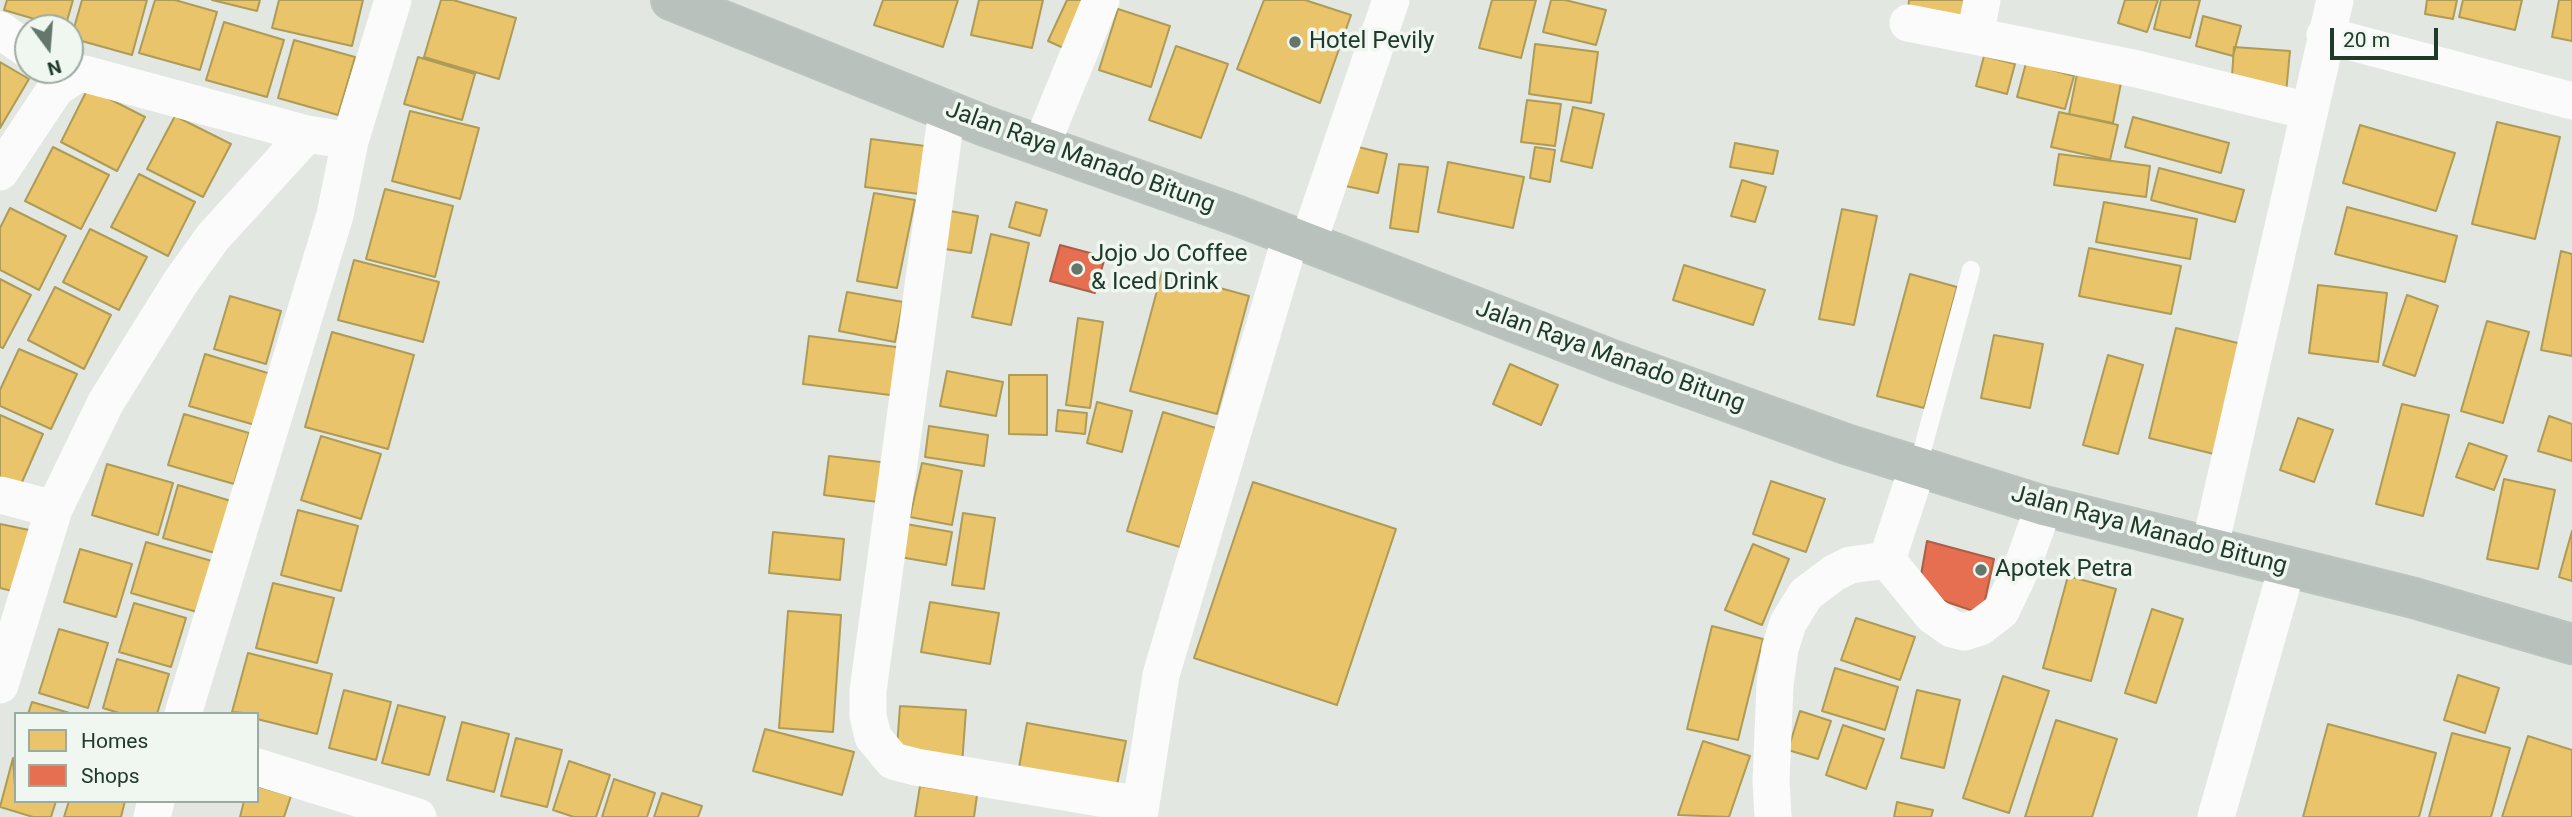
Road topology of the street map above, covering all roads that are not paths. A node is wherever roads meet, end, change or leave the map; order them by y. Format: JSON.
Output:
{"nodes":[{"id":1,"x":393,"y":0,"type":"edge"},
{"id":2,"x":671,"y":0,"type":"edge"},
{"id":3,"x":1101,"y":0,"type":"edge"},
{"id":4,"x":1391,"y":0,"type":"edge"},
{"id":5,"x":1982,"y":0,"type":"edge"},
{"id":6,"x":2335,"y":0,"type":"edge"},
{"id":7,"x":1908,"y":23,"type":"dead end"},
{"id":8,"x":2325,"y":35,"type":"junction"},
{"id":9,"x":1975,"y":36,"type":"junction"},
{"id":10,"x":84,"y":74,"type":"edge"},
{"id":11,"x":58,"y":84,"type":"edge"},
{"id":12,"x":2572,"y":101,"type":"edge"},
{"id":13,"x":947,"y":110,"type":"junction"},
{"id":14,"x":2308,"y":111,"type":"junction"},
{"id":15,"x":307,"y":134,"type":"junction"},
{"id":16,"x":350,"y":141,"type":"junction"},
{"id":17,"x":1041,"y":146,"type":"junction"},
{"id":18,"x":0,"y":172,"type":"edge"},
{"id":19,"x":1299,"y":240,"type":"junction"},
{"id":20,"x":1971,"y":270,"type":"dead end"},
{"id":21,"x":1918,"y":466,"type":"junction"},
{"id":22,"x":0,"y":495,"type":"edge"},
{"id":23,"x":2043,"y":506,"type":"junction"},
{"id":24,"x":54,"y":509,"type":"junction"},
{"id":25,"x":2210,"y":546,"type":"junction"},
{"id":26,"x":1887,"y":560,"type":"junction"},
{"id":27,"x":2287,"y":567,"type":"junction"},
{"id":28,"x":2572,"y":644,"type":"edge"},
{"id":29,"x":0,"y":685,"type":"edge"},
{"id":30,"x":184,"y":712,"type":"edge"},
{"id":31,"x":259,"y":768,"type":"edge"},
{"id":32,"x":1140,"y":811,"type":"edge"},
{"id":33,"x":418,"y":817,"type":"edge"},
{"id":34,"x":1773,"y":817,"type":"edge"},
{"id":35,"x":2216,"y":817,"type":"edge"}],
"edges":[{"from":1,"to":16,"type":"street"},
{"from":2,"to":13,"type":"highway","name":"Jalan Raya Manado Bitung"},
{"from":3,"to":17,"type":"street"},
{"from":4,"to":19,"type":"street"},
{"from":5,"to":9,"type":"street"},
{"from":6,"to":8,"type":"street"},
{"from":7,"to":9,"type":"street"},
{"from":8,"to":12,"type":"street"},
{"from":8,"to":14,"type":"street"},
{"from":9,"to":14,"type":"street"},
{"from":10,"to":15,"type":"street"},
{"from":11,"to":18,"type":"street"},
{"from":13,"to":17,"type":"highway","name":"Jalan Raya Manado Bitung"},
{"from":13,"to":32,"type":"street"},
{"from":14,"to":25,"type":"street"},
{"from":15,"to":16,"type":"street"},
{"from":15,"to":24,"type":"street"},
{"from":16,"to":30,"type":"street"},
{"from":17,"to":19,"type":"highway","name":"Jalan Raya Manado Bitung"},
{"from":19,"to":21,"type":"highway","name":"Jalan Raya Manado Bitung"},
{"from":19,"to":32,"type":"street"},
{"from":20,"to":21,"type":"lane"},
{"from":21,"to":23,"type":"highway","name":"Jalan Raya Manado Bitung"},
{"from":21,"to":26,"type":"street"},
{"from":22,"to":24,"type":"street"},
{"from":23,"to":25,"type":"highway","name":"Jalan Raya Manado Bitung"},
{"from":23,"to":26,"type":"street"},
{"from":24,"to":29,"type":"street"},
{"from":25,"to":27,"type":"highway","name":"Jalan Raya Manado Bitung"},
{"from":26,"to":34,"type":"street"},
{"from":27,"to":28,"type":"highway","name":"Jalan Raya Manado Bitung"},
{"from":27,"to":35,"type":"street"},
{"from":31,"to":33,"type":"street"}]}
